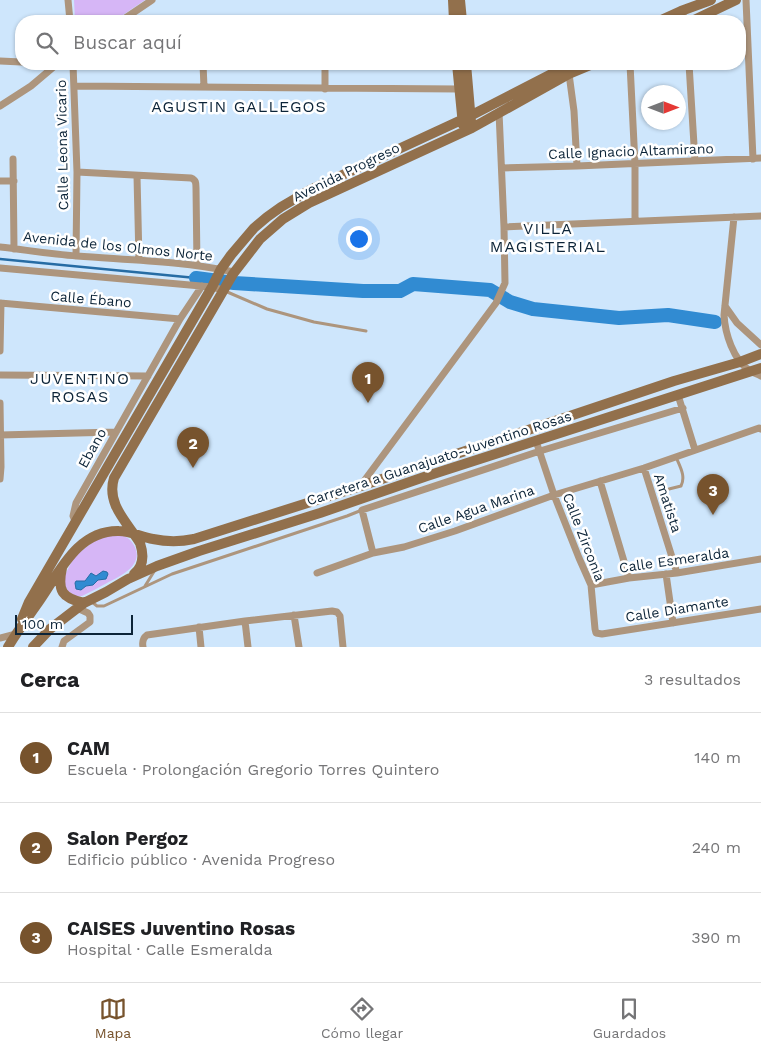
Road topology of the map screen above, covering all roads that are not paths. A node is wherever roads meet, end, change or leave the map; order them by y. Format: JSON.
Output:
{"nodes":[{"id":1,"x":68,"y":0,"type":"edge"},
{"id":2,"x":152,"y":0,"type":"edge"},
{"id":3,"x":453,"y":0,"type":"edge"},
{"id":4,"x":460,"y":0,"type":"edge"},
{"id":5,"x":687,"y":0,"type":"edge"},
{"id":6,"x":736,"y":0,"type":"edge"},
{"id":7,"x":746,"y":0,"type":"edge"},
{"id":8,"x":713,"y":3,"type":"edge"},
{"id":9,"x":681,"y":11,"type":"junction"},
{"id":10,"x":69,"y":15,"type":"edge"},
{"id":11,"x":129,"y":15,"type":"edge"},
{"id":12,"x":454,"y":15,"type":"edge"},
{"id":13,"x":461,"y":15,"type":"edge"},
{"id":14,"x":672,"y":15,"type":"edge"},
{"id":15,"x":683,"y":15,"type":"edge"},
{"id":16,"x":699,"y":15,"type":"edge"},
{"id":17,"x":0,"y":61,"type":"edge"},
{"id":18,"x":15,"y":62,"type":"edge"},
{"id":19,"x":50,"y":70,"type":"edge"},
{"id":20,"x":74,"y":70,"type":"edge"},
{"id":21,"x":203,"y":70,"type":"edge"},
{"id":22,"x":325,"y":70,"type":"edge"},
{"id":23,"x":457,"y":70,"type":"edge"},
{"id":24,"x":466,"y":70,"type":"edge"},
{"id":25,"x":568,"y":70,"type":"edge"},
{"id":26,"x":568,"y":70,"type":"edge"},
{"id":27,"x":570,"y":70,"type":"edge"},
{"id":28,"x":630,"y":70,"type":"edge"},
{"id":29,"x":689,"y":70,"type":"edge"},
{"id":30,"x":75,"y":86,"type":"junction"},
{"id":31,"x":204,"y":87,"type":"junction"},
{"id":32,"x":325,"y":89,"type":"junction"},
{"id":33,"x":459,"y":90,"type":"junction"},
{"id":34,"x":0,"y":106,"type":"edge"},
{"id":35,"x":499,"y":112,"type":"junction"},
{"id":36,"x":466,"y":118,"type":"junction"},
{"id":37,"x":468,"y":130,"type":"junction"},
{"id":38,"x":13,"y":159,"type":"dead end"},
{"id":39,"x":757,"y":159,"type":"edge"},
{"id":40,"x":695,"y":161,"type":"junction"},
{"id":41,"x":635,"y":164,"type":"junction"},
{"id":42,"x":577,"y":166,"type":"junction"},
{"id":43,"x":502,"y":168,"type":"junction"},
{"id":44,"x":77,"y":172,"type":"junction"},
{"id":45,"x":137,"y":176,"type":"junction"},
{"id":46,"x":0,"y":180,"type":"edge"},
{"id":47,"x":14,"y":181,"type":"junction"},
{"id":48,"x":761,"y":216,"type":"edge"},
{"id":49,"x":734,"y":217,"type":"junction"},
{"id":50,"x":635,"y":221,"type":"junction"},
{"id":51,"x":504,"y":228,"type":"junction"},
{"id":52,"x":0,"y":247,"type":"edge"},
{"id":53,"x":14,"y":249,"type":"junction"},
{"id":54,"x":76,"y":256,"type":"junction"},
{"id":55,"x":138,"y":260,"type":"junction"},
{"id":56,"x":197,"y":265,"type":"junction"},
{"id":57,"x":0,"y":268,"type":"edge"},
{"id":58,"x":221,"y":270,"type":"junction"},
{"id":59,"x":234,"y":273,"type":"junction"},
{"id":60,"x":209,"y":286,"type":"junction"},
{"id":61,"x":224,"y":288,"type":"junction"},
{"id":62,"x":0,"y":303,"type":"edge"},
{"id":63,"x":725,"y":306,"type":"junction"},
{"id":64,"x":180,"y":319,"type":"junction"},
{"id":65,"x":366,"y":331,"type":"dead end"},
{"id":66,"x":761,"y":345,"type":"edge"},
{"id":67,"x":0,"y":351,"type":"edge"},
{"id":68,"x":761,"y":354,"type":"edge"},
{"id":69,"x":740,"y":362,"type":"junction"},
{"id":70,"x":761,"y":368,"type":"edge"},
{"id":71,"x":750,"y":371,"type":"junction"},
{"id":72,"x":0,"y":375,"type":"edge"},
{"id":73,"x":148,"y":376,"type":"junction"},
{"id":74,"x":761,"y":376,"type":"edge"},
{"id":75,"x":678,"y":395,"type":"junction"},
{"id":76,"x":0,"y":404,"type":"edge"},
{"id":77,"x":683,"y":408,"type":"junction"},
{"id":78,"x":760,"y":428,"type":"edge"},
{"id":79,"x":116,"y":432,"type":"junction"},
{"id":80,"x":127,"y":433,"type":"junction"},
{"id":81,"x":0,"y":435,"type":"edge"},
{"id":82,"x":137,"y":439,"type":"junction"},
{"id":83,"x":538,"y":446,"type":"junction"},
{"id":84,"x":695,"y":450,"type":"junction"},
{"id":85,"x":676,"y":457,"type":"junction"},
{"id":86,"x":644,"y":468,"type":"junction"},
{"id":87,"x":0,"y":479,"type":"edge"},
{"id":88,"x":600,"y":482,"type":"junction"},
{"id":89,"x":361,"y":486,"type":"junction"},
{"id":90,"x":669,"y":489,"type":"dead end"},
{"id":91,"x":554,"y":495,"type":"junction"},
{"id":92,"x":362,"y":510,"type":"junction"},
{"id":93,"x":73,"y":526,"type":"junction"},
{"id":94,"x":134,"y":533,"type":"junction"},
{"id":95,"x":373,"y":553,"type":"junction"},
{"id":96,"x":761,"y":560,"type":"edge"},
{"id":97,"x":63,"y":564,"type":"junction"},
{"id":98,"x":157,"y":566,"type":"junction"},
{"id":99,"x":317,"y":573,"type":"dead end"},
{"id":100,"x":677,"y":573,"type":"junction"},
{"id":101,"x":666,"y":574,"type":"junction"},
{"id":102,"x":629,"y":578,"type":"junction"},
{"id":103,"x":128,"y":579,"type":"junction"},
{"id":104,"x":592,"y":585,"type":"junction"},
{"id":105,"x":144,"y":587,"type":"junction"},
{"id":106,"x":84,"y":604,"type":"junction"},
{"id":107,"x":761,"y":609,"type":"edge"},
{"id":108,"x":294,"y":616,"type":"junction"},
{"id":109,"x":245,"y":621,"type":"junction"},
{"id":110,"x":673,"y":623,"type":"junction"},
{"id":111,"x":199,"y":627,"type":"junction"},
{"id":112,"x":18,"y":631,"type":"junction"},
{"id":113,"x":597,"y":633,"type":"joint"},
{"id":114,"x":0,"y":638,"type":"edge"},
{"id":115,"x":8,"y":647,"type":"edge"},
{"id":116,"x":33,"y":647,"type":"edge"},
{"id":117,"x":62,"y":647,"type":"edge"},
{"id":118,"x":143,"y":647,"type":"edge"},
{"id":119,"x":201,"y":647,"type":"edge"},
{"id":120,"x":248,"y":647,"type":"edge"},
{"id":121,"x":299,"y":647,"type":"edge"},
{"id":122,"x":343,"y":647,"type":"edge"}],
"edges":[{"from":1,"to":10,"type":"street"},
{"from":2,"to":11,"type":"street"},
{"from":3,"to":12,"type":"main road"},
{"from":4,"to":13,"type":"main road"},
{"from":5,"to":9,"type":"main road"},
{"from":6,"to":8,"type":"main road"},
{"from":7,"to":39,"type":"street"},
{"from":8,"to":9,"type":"main road"},
{"from":8,"to":16,"type":"main road"},
{"from":9,"to":14,"type":"main road"},
{"from":9,"to":15,"type":"street"},
{"from":17,"to":18,"type":"street"},
{"from":19,"to":34,"type":"street"},
{"from":20,"to":30,"type":"street","name":"Calle Leona Vicario"},
{"from":21,"to":31,"type":"street"},
{"from":22,"to":32,"type":"street"},
{"from":23,"to":33,"type":"main road"},
{"from":24,"to":36,"type":"main road"},
{"from":25,"to":36,"type":"main road","name":"Avenida Progreso"},
{"from":26,"to":35,"type":"main road","name":"Avenida Progreso"},
{"from":27,"to":42,"type":"street"},
{"from":28,"to":41,"type":"street"},
{"from":29,"to":40,"type":"street"},
{"from":30,"to":31,"type":"street"},
{"from":30,"to":44,"type":"street","name":"Calle Leona Vicario"},
{"from":31,"to":32,"type":"street"},
{"from":32,"to":33,"type":"street"},
{"from":33,"to":36,"type":"main road"},
{"from":35,"to":37,"type":"main road","name":"Avenida Progreso"},
{"from":35,"to":43,"type":"street"},
{"from":36,"to":37,"type":"main road"},
{"from":36,"to":58,"type":"main road","name":"Avenida Progreso"},
{"from":37,"to":59,"type":"main road","name":"Avenida Progreso"},
{"from":38,"to":47,"type":"street"},
{"from":39,"to":40,"type":"street","name":"Calle Ignacio Altamirano"},
{"from":40,"to":41,"type":"street","name":"Calle Ignacio Altamirano"},
{"from":41,"to":42,"type":"street","name":"Calle Ignacio Altamirano"},
{"from":41,"to":50,"type":"street"},
{"from":42,"to":43,"type":"street","name":"Calle Ignacio Altamirano"},
{"from":43,"to":51,"type":"street"},
{"from":44,"to":45,"type":"street"},
{"from":44,"to":54,"type":"street","name":"Calle Leona Vicario"},
{"from":45,"to":55,"type":"street"},
{"from":45,"to":56,"type":"street"},
{"from":46,"to":47,"type":"street"},
{"from":47,"to":53,"type":"street"},
{"from":48,"to":49,"type":"street"},
{"from":49,"to":50,"type":"street"},
{"from":49,"to":63,"type":"street"},
{"from":50,"to":51,"type":"street"},
{"from":51,"to":89,"type":"street"},
{"from":52,"to":53,"type":"street","name":"Avenida de los Olmos Norte"},
{"from":53,"to":54,"type":"street","name":"Avenida de los Olmos Norte"},
{"from":54,"to":55,"type":"street","name":"Avenida de los Olmos Norte"},
{"from":55,"to":56,"type":"street","name":"Avenida de los Olmos Norte"},
{"from":56,"to":58,"type":"street","name":"Avenida de los Olmos Norte"},
{"from":57,"to":60,"type":"street"},
{"from":58,"to":59,"type":"street","name":"Avenida de los Olmos Norte"},
{"from":58,"to":60,"type":"main road","name":"Avenida Progreso"},
{"from":59,"to":61,"type":"main road","name":"Avenida Progreso"},
{"from":60,"to":61,"type":"street"},
{"from":60,"to":64,"type":"street","name":"Ebano"},
{"from":60,"to":80,"type":"main road","name":"Avenida Progreso"},
{"from":61,"to":65,"type":"lane"},
{"from":61,"to":82,"type":"main road","name":"Avenida Progreso"},
{"from":62,"to":64,"type":"street","name":"Calle Ébano"},
{"from":62,"to":67,"type":"street"},
{"from":63,"to":66,"type":"street"},
{"from":63,"to":69,"type":"street"},
{"from":64,"to":73,"type":"street","name":"Ebano"},
{"from":68,"to":69,"type":"main road","name":"Carretera a Guanajuato-Juventino Rosas"},
{"from":69,"to":71,"type":"street"},
{"from":69,"to":89,"type":"main road","name":"Carretera a Guanajuato-Juventino Rosas"},
{"from":70,"to":71,"type":"main road","name":"Carretera a Guanajuato-Juventino Rosas"},
{"from":71,"to":74,"type":"street"},
{"from":71,"to":75,"type":"main road","name":"Carretera a Guanajuato-Juventino Rosas"},
{"from":72,"to":73,"type":"street"},
{"from":73,"to":79,"type":"street","name":"Ebano"},
{"from":75,"to":77,"type":"street"},
{"from":75,"to":83,"type":"main road","name":"Carretera a Guanajuato-Juventino Rosas"},
{"from":76,"to":81,"type":"street"},
{"from":77,"to":83,"type":"street"},
{"from":77,"to":84,"type":"street"},
{"from":78,"to":84,"type":"street","name":"Calle Agua Marina"},
{"from":79,"to":81,"type":"street"},
{"from":79,"to":93,"type":"street","name":"Ebano"},
{"from":80,"to":82,"type":"main road"},
{"from":80,"to":93,"type":"main road","name":"Avenida Progreso"},
{"from":81,"to":87,"type":"street"},
{"from":82,"to":94,"type":"main road","name":"Avenida Progreso"},
{"from":83,"to":91,"type":"street","name":"Calle Zirconia"},
{"from":83,"to":92,"type":"street"},
{"from":83,"to":98,"type":"main road","name":"Carretera a Guanajuato-Juventino Rosas"},
{"from":84,"to":85,"type":"street","name":"Calle Agua Marina"},
{"from":85,"to":86,"type":"street","name":"Calle Agua Marina"},
{"from":85,"to":90,"type":"lane"},
{"from":86,"to":88,"type":"street","name":"Calle Agua Marina"},
{"from":86,"to":100,"type":"street","name":"Amatista"},
{"from":88,"to":91,"type":"street","name":"Calle Agua Marina"},
{"from":88,"to":102,"type":"street"},
{"from":89,"to":94,"type":"main road","name":"Carretera a Guanajuato-Juventino Rosas"},
{"from":91,"to":95,"type":"street","name":"Calle Agua Marina"},
{"from":91,"to":104,"type":"street","name":"Calle Zirconia"},
{"from":92,"to":95,"type":"street"},
{"from":92,"to":105,"type":"lane"},
{"from":93,"to":97,"type":"main road"},
{"from":93,"to":112,"type":"main road","name":"Avenida Progreso"},
{"from":94,"to":97,"type":"main road"},
{"from":94,"to":103,"type":"main road"},
{"from":95,"to":99,"type":"street","name":"Calle Agua Marina"},
{"from":96,"to":100,"type":"street","name":"Calle Esmeralda"},
{"from":97,"to":106,"type":"main road"},
{"from":97,"to":112,"type":"main road"},
{"from":98,"to":103,"type":"main road","name":"Carretera a Guanajuato-Juventino Rosas"},
{"from":98,"to":105,"type":"lane"},
{"from":100,"to":101,"type":"street","name":"Calle Esmeralda"},
{"from":101,"to":102,"type":"street","name":"Calle Esmeralda"},
{"from":101,"to":110,"type":"street"},
{"from":102,"to":104,"type":"street","name":"Calle Esmeralda"},
{"from":103,"to":106,"type":"main road"},
{"from":104,"to":113,"type":"street","name":"Calle Zirconia"},
{"from":105,"to":106,"type":"lane"},
{"from":106,"to":116,"type":"main road"},
{"from":106,"to":117,"type":"street"},
{"from":107,"to":110,"type":"street","name":"Calle Diamante"},
{"from":108,"to":109,"type":"street"},
{"from":108,"to":121,"type":"street"},
{"from":108,"to":122,"type":"street"},
{"from":109,"to":111,"type":"street"},
{"from":109,"to":120,"type":"street"},
{"from":110,"to":113,"type":"street","name":"Calle Diamante"},
{"from":111,"to":118,"type":"street"},
{"from":111,"to":119,"type":"street"},
{"from":112,"to":114,"type":"street"},
{"from":112,"to":115,"type":"main road"}]}
